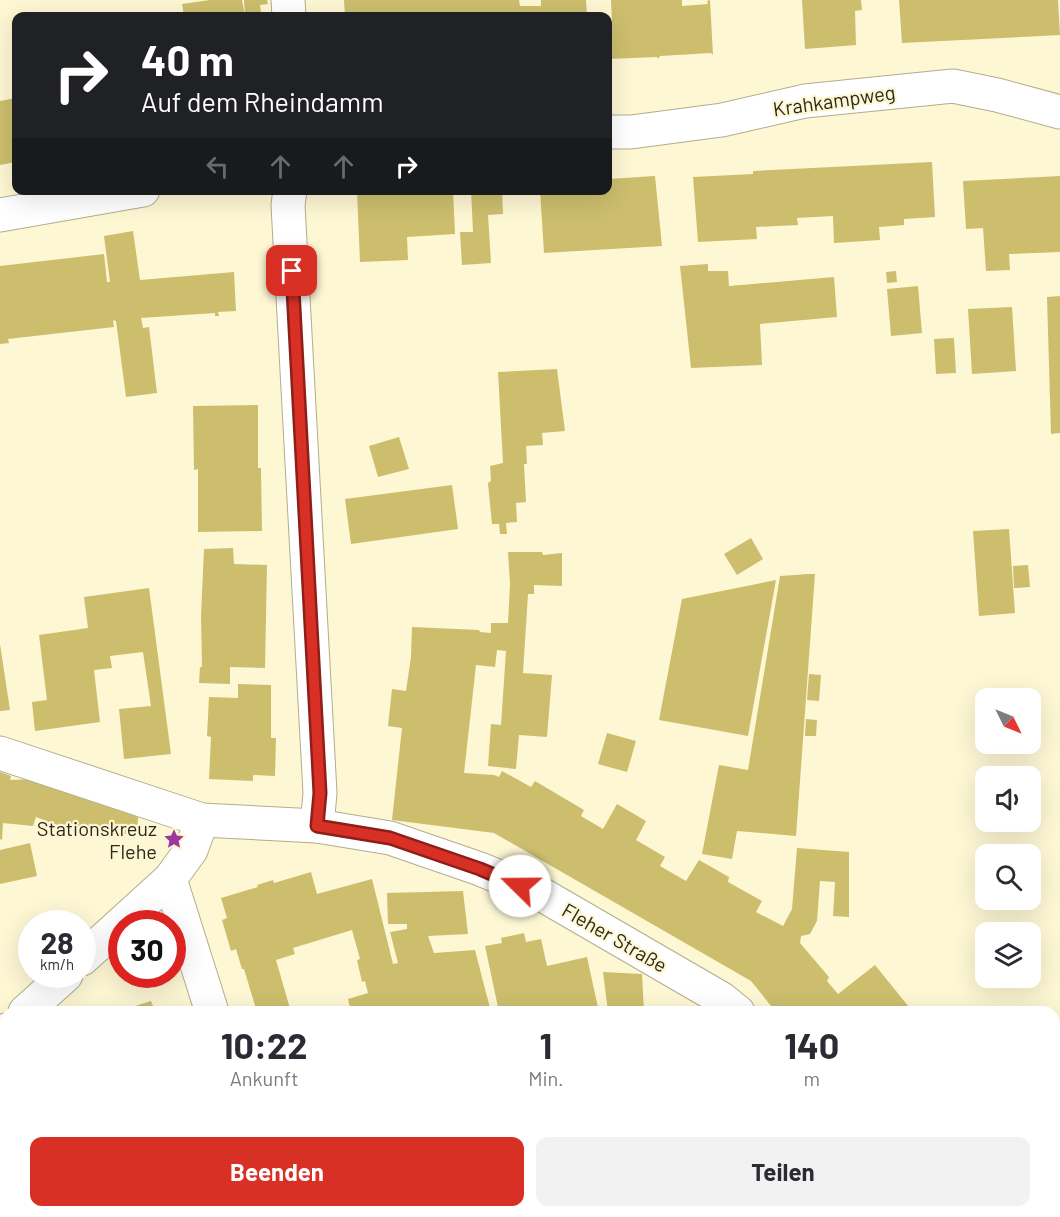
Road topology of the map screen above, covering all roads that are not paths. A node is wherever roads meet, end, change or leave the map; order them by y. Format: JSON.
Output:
{"nodes":[{"id":1,"x":1060,"y":112,"type":"edge"},
{"id":2,"x":612,"y":132,"type":"edge"},
{"id":3,"x":114,"y":195,"type":"edge"},
{"id":4,"x":289,"y":195,"type":"edge"},
{"id":5,"x":0,"y":215,"type":"edge"},
{"id":6,"x":0,"y":753,"type":"edge"},
{"id":7,"x":202,"y":820,"type":"junction"},
{"id":8,"x":317,"y":826,"type":"junction"},
{"id":9,"x":170,"y":879,"type":"junction"},
{"id":10,"x":96,"y":946,"type":"edge"},
{"id":11,"x":52,"y":988,"type":"edge"},
{"id":12,"x":32,"y":1006,"type":"edge"},
{"id":13,"x":210,"y":1006,"type":"edge"},
{"id":14,"x":731,"y":1006,"type":"edge"}],
"edges":[{"from":1,"to":2,"type":"street","name":"Krahkampweg"},
{"from":3,"to":5,"type":"street"},
{"from":4,"to":8,"type":"street"},
{"from":6,"to":7,"type":"street","name":"Fleher Straße"},
{"from":7,"to":8,"type":"street","name":"Fleher Straße"},
{"from":7,"to":9,"type":"street"},
{"from":8,"to":14,"type":"street","name":"Fleher Straße"},
{"from":9,"to":10,"type":"street"},
{"from":9,"to":13,"type":"street"},
{"from":11,"to":12,"type":"street"}]}
